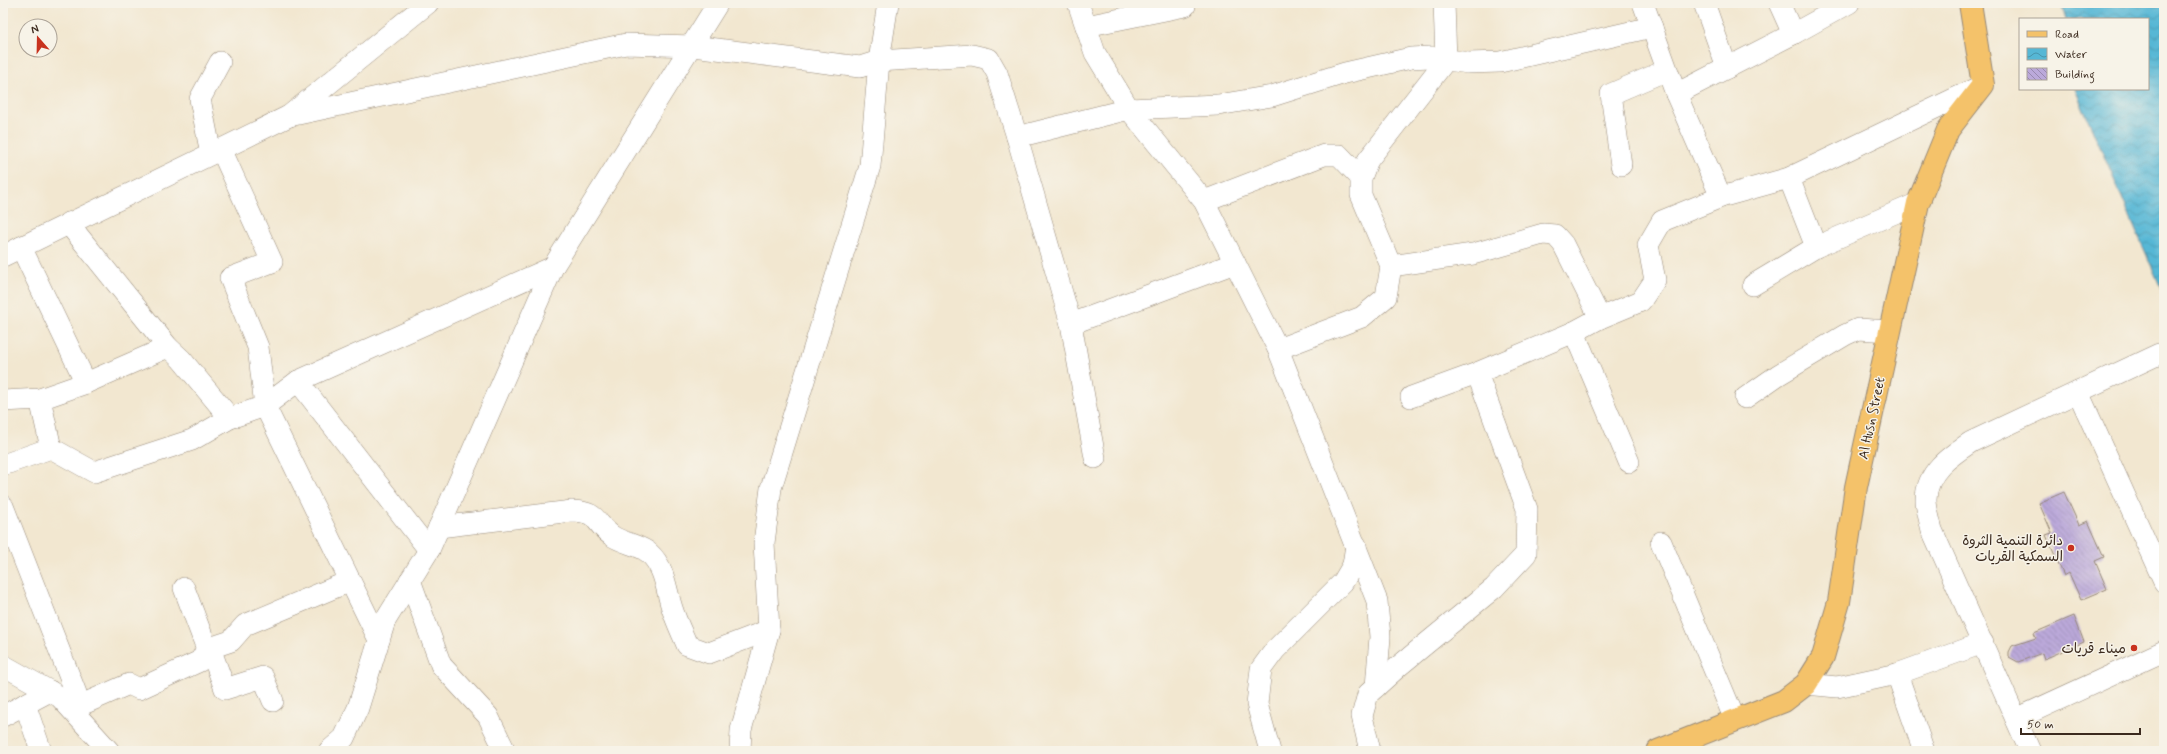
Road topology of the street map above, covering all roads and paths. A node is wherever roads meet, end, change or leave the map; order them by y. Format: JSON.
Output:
{"nodes":[{"id":1,"x":428,"y":3,"type":"edge"},
{"id":2,"x":718,"y":3,"type":"edge"},
{"id":3,"x":888,"y":3,"type":"edge"},
{"id":4,"x":1078,"y":3,"type":"edge"},
{"id":5,"x":1444,"y":3,"type":"edge"},
{"id":6,"x":1643,"y":3,"type":"edge"},
{"id":7,"x":1704,"y":3,"type":"edge"},
{"id":8,"x":1779,"y":3,"type":"edge"},
{"id":9,"x":1849,"y":3,"type":"edge"},
{"id":10,"x":1970,"y":3,"type":"edge"},
{"id":11,"x":1185,"y":6,"type":"dead end"},
{"id":12,"x":1086,"y":26,"type":"junction"},
{"id":13,"x":1652,"y":27,"type":"junction"},
{"id":14,"x":1793,"y":34,"type":"junction"},
{"id":15,"x":693,"y":46,"type":"junction"},
{"id":16,"x":1446,"y":60,"type":"junction"},
{"id":17,"x":879,"y":61,"type":"junction"},
{"id":18,"x":220,"y":62,"type":"dead end"},
{"id":19,"x":1727,"y":68,"type":"junction"},
{"id":20,"x":1667,"y":70,"type":"junction"},
{"id":21,"x":1983,"y":85,"type":"junction"},
{"id":22,"x":1676,"y":94,"type":"junction"},
{"id":23,"x":1129,"y":109,"type":"junction"},
{"id":24,"x":290,"y":116,"type":"junction"},
{"id":25,"x":1017,"y":137,"type":"junction"},
{"id":26,"x":216,"y":151,"type":"junction"},
{"id":27,"x":1621,"y":165,"type":"dead end"},
{"id":28,"x":1361,"y":178,"type":"junction"},
{"id":29,"x":1789,"y":178,"type":"junction"},
{"id":30,"x":1721,"y":197,"type":"junction"},
{"id":31,"x":1204,"y":202,"type":"junction"},
{"id":32,"x":1918,"y":204,"type":"junction"},
{"id":33,"x":68,"y":223,"type":"junction"},
{"id":34,"x":1816,"y":246,"type":"junction"},
{"id":35,"x":12,"y":252,"type":"edge"},
{"id":36,"x":1235,"y":263,"type":"junction"},
{"id":37,"x":1391,"y":266,"type":"junction"},
{"id":38,"x":553,"y":267,"type":"junction"},
{"id":39,"x":1753,"y":285,"type":"dead end"},
{"id":40,"x":1600,"y":318,"type":"junction"},
{"id":41,"x":1071,"y":324,"type":"junction"},
{"id":42,"x":1890,"y":331,"type":"junction"},
{"id":43,"x":1574,"y":332,"type":"junction"},
{"id":44,"x":168,"y":347,"type":"junction"},
{"id":45,"x":1278,"y":349,"type":"junction"},
{"id":46,"x":2159,"y":354,"type":"dead end"},
{"id":47,"x":1477,"y":373,"type":"junction"},
{"id":48,"x":298,"y":382,"type":"junction"},
{"id":49,"x":86,"y":383,"type":"junction"},
{"id":50,"x":2078,"y":392,"type":"junction"},
{"id":51,"x":1411,"y":397,"type":"dead end"},
{"id":52,"x":1745,"y":398,"type":"dead end"},
{"id":53,"x":40,"y":399,"type":"junction"},
{"id":54,"x":3,"y":401,"type":"edge"},
{"id":55,"x":265,"y":406,"type":"junction"},
{"id":56,"x":230,"y":418,"type":"junction"},
{"id":57,"x":51,"y":448,"type":"junction"},
{"id":58,"x":1095,"y":458,"type":"dead end"},
{"id":59,"x":1629,"y":462,"type":"dead end"},
{"id":60,"x":3,"y":464,"type":"edge"},
{"id":61,"x":3,"y":506,"type":"edge"},
{"id":62,"x":439,"y":527,"type":"junction"},
{"id":63,"x":1661,"y":542,"type":"dead end"},
{"id":64,"x":1356,"y":545,"type":"junction"},
{"id":65,"x":429,"y":550,"type":"junction"},
{"id":66,"x":410,"y":580,"type":"junction"},
{"id":67,"x":350,"y":581,"type":"junction"},
{"id":68,"x":2164,"y":582,"type":"edge"},
{"id":69,"x":184,"y":588,"type":"dead end"},
{"id":70,"x":769,"y":630,"type":"junction"},
{"id":71,"x":379,"y":640,"type":"junction"},
{"id":72,"x":1983,"y":643,"type":"junction"},
{"id":73,"x":208,"y":649,"type":"junction"},
{"id":74,"x":2164,"y":651,"type":"edge"},
{"id":75,"x":3,"y":665,"type":"edge"},
{"id":76,"x":1897,"y":674,"type":"junction"},
{"id":77,"x":1806,"y":684,"type":"junction"},
{"id":78,"x":1376,"y":687,"type":"junction"},
{"id":79,"x":50,"y":691,"type":"junction"},
{"id":80,"x":273,"y":701,"type":"dead end"},
{"id":81,"x":25,"y":704,"type":"junction"},
{"id":82,"x":72,"y":710,"type":"junction"},
{"id":83,"x":3,"y":716,"type":"edge"},
{"id":84,"x":2016,"y":719,"type":"junction"},
{"id":85,"x":1735,"y":720,"type":"junction"},
{"id":86,"x":41,"y":751,"type":"edge"},
{"id":87,"x":109,"y":751,"type":"edge"},
{"id":88,"x":329,"y":751,"type":"edge"},
{"id":89,"x":505,"y":751,"type":"edge"},
{"id":90,"x":740,"y":751,"type":"edge"},
{"id":91,"x":1270,"y":751,"type":"edge"},
{"id":92,"x":1370,"y":751,"type":"edge"},
{"id":93,"x":1658,"y":751,"type":"edge"},
{"id":94,"x":1924,"y":751,"type":"edge"},
{"id":95,"x":2030,"y":751,"type":"edge"}],
"edges":[{"from":1,"to":24,"type":"street"},
{"from":2,"to":15,"type":"street"},
{"from":3,"to":17,"type":"street"},
{"from":4,"to":12,"type":"street"},
{"from":5,"to":16,"type":"street"},
{"from":6,"to":13,"type":"street"},
{"from":7,"to":19,"type":"street"},
{"from":8,"to":14,"type":"street"},
{"from":9,"to":14,"type":"street"},
{"from":10,"to":21,"type":"main road"},
{"from":11,"to":12,"type":"street"},
{"from":12,"to":23,"type":"street"},
{"from":13,"to":16,"type":"street"},
{"from":13,"to":20,"type":"street"},
{"from":14,"to":19,"type":"street"},
{"from":15,"to":17,"type":"street"},
{"from":15,"to":24,"type":"street"},
{"from":15,"to":38,"type":"street"},
{"from":16,"to":23,"type":"street"},
{"from":16,"to":28,"type":"street"},
{"from":17,"to":25,"type":"street"},
{"from":17,"to":70,"type":"street"},
{"from":18,"to":26,"type":"street"},
{"from":19,"to":22,"type":"street"},
{"from":20,"to":22,"type":"street"},
{"from":20,"to":27,"type":"street"},
{"from":21,"to":29,"type":"street"},
{"from":21,"to":32,"type":"main road","name":"Al Husn Street"},
{"from":22,"to":30,"type":"street"},
{"from":23,"to":25,"type":"street"},
{"from":23,"to":31,"type":"street"},
{"from":24,"to":26,"type":"street"},
{"from":25,"to":41,"type":"street"},
{"from":26,"to":33,"type":"street"},
{"from":26,"to":55,"type":"street"},
{"from":28,"to":31,"type":"street"},
{"from":28,"to":37,"type":"street"},
{"from":29,"to":30,"type":"street"},
{"from":29,"to":34,"type":"street"},
{"from":30,"to":40,"type":"street"},
{"from":31,"to":36,"type":"street"},
{"from":32,"to":34,"type":"street"},
{"from":32,"to":42,"type":"main road","name":"Al Husn Street"},
{"from":33,"to":35,"type":"street"},
{"from":33,"to":44,"type":"street"},
{"from":34,"to":39,"type":"street"},
{"from":35,"to":49,"type":"street"},
{"from":36,"to":41,"type":"street"},
{"from":36,"to":45,"type":"street"},
{"from":37,"to":40,"type":"street"},
{"from":37,"to":45,"type":"street"},
{"from":38,"to":48,"type":"street"},
{"from":38,"to":62,"type":"street"},
{"from":40,"to":43,"type":"street"},
{"from":41,"to":58,"type":"street"},
{"from":42,"to":52,"type":"street"},
{"from":42,"to":77,"type":"main road","name":"Al Husn Street"},
{"from":43,"to":47,"type":"street"},
{"from":43,"to":59,"type":"street"},
{"from":44,"to":49,"type":"street"},
{"from":44,"to":56,"type":"street"},
{"from":45,"to":64,"type":"street"},
{"from":46,"to":50,"type":"street"},
{"from":47,"to":51,"type":"street"},
{"from":47,"to":78,"type":"street"},
{"from":48,"to":55,"type":"street"},
{"from":48,"to":65,"type":"street"},
{"from":49,"to":53,"type":"street"},
{"from":50,"to":68,"type":"street"},
{"from":50,"to":72,"type":"street"},
{"from":53,"to":54,"type":"street"},
{"from":53,"to":57,"type":"street"},
{"from":55,"to":56,"type":"street"},
{"from":55,"to":67,"type":"street"},
{"from":56,"to":57,"type":"street"},
{"from":57,"to":60,"type":"street"},
{"from":61,"to":82,"type":"street"},
{"from":62,"to":65,"type":"street"},
{"from":62,"to":70,"type":"street"},
{"from":63,"to":85,"type":"street"},
{"from":64,"to":78,"type":"street"},
{"from":64,"to":91,"type":"street"},
{"from":65,"to":66,"type":"street"},
{"from":66,"to":71,"type":"street"},
{"from":66,"to":89,"type":"street"},
{"from":67,"to":71,"type":"street"},
{"from":67,"to":73,"type":"street"},
{"from":69,"to":73,"type":"street"},
{"from":70,"to":90,"type":"street"},
{"from":71,"to":88,"type":"street"},
{"from":72,"to":76,"type":"street"},
{"from":72,"to":84,"type":"street"},
{"from":73,"to":80,"type":"street"},
{"from":73,"to":82,"type":"street"},
{"from":74,"to":84,"type":"street"},
{"from":75,"to":79,"type":"street"},
{"from":76,"to":77,"type":"street"},
{"from":76,"to":94,"type":"street"},
{"from":77,"to":85,"type":"main road","name":"Al Husn Street"},
{"from":78,"to":92,"type":"street"},
{"from":79,"to":81,"type":"street"},
{"from":79,"to":82,"type":"street"},
{"from":81,"to":83,"type":"street"},
{"from":81,"to":86,"type":"street"},
{"from":82,"to":87,"type":"street"},
{"from":84,"to":95,"type":"street"},
{"from":85,"to":93,"type":"main road","name":"Al Husn Street"}]}
